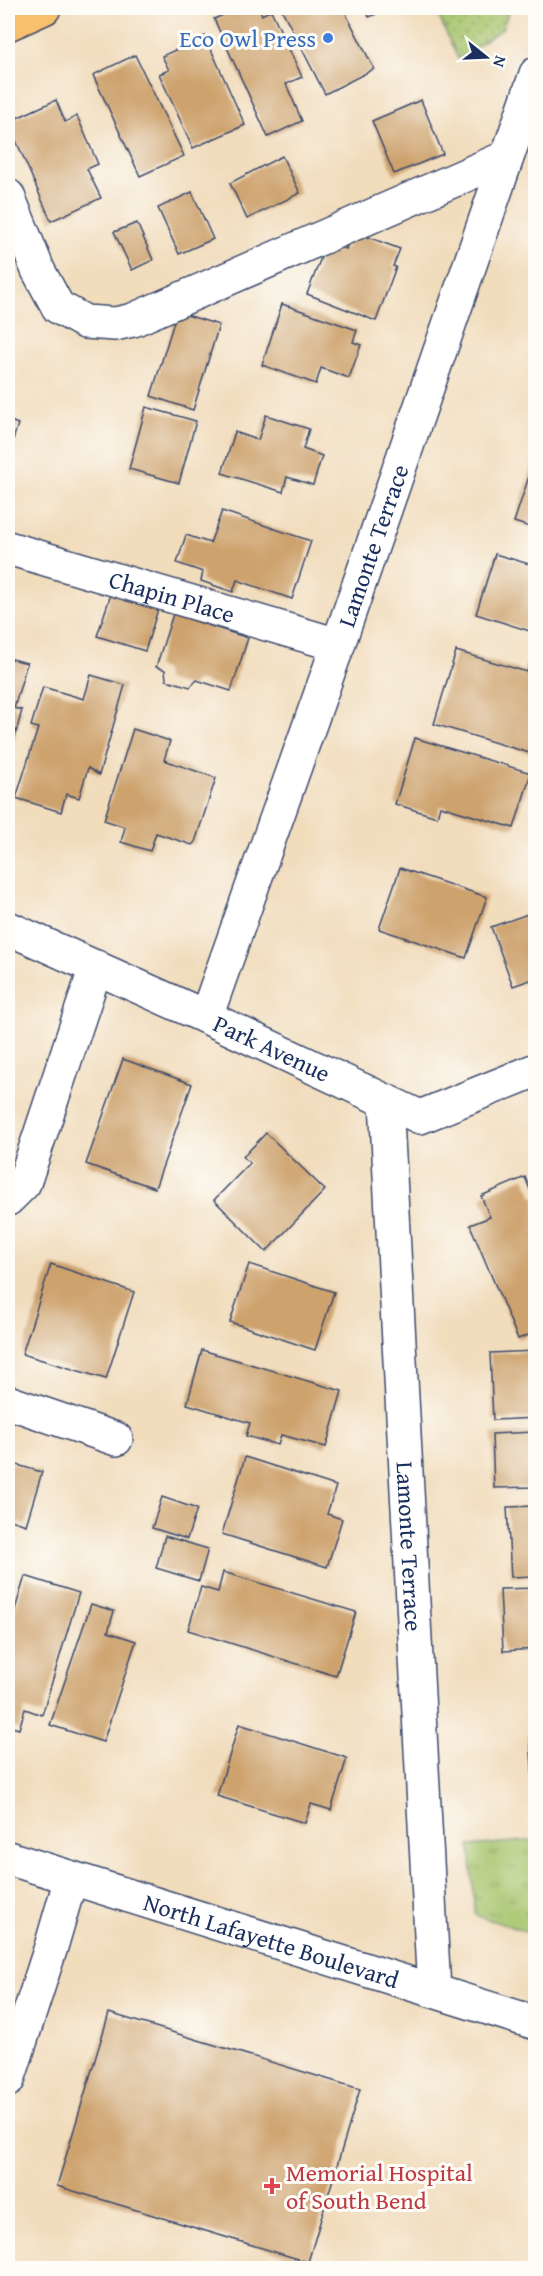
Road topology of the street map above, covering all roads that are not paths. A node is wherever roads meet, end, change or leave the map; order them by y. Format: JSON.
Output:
{"nodes":[{"id":1,"x":44,"y":8,"type":"edge"},
{"id":2,"x":8,"y":24,"type":"edge"},
{"id":3,"x":536,"y":74,"type":"edge"},
{"id":4,"x":507,"y":157,"type":"junction"},
{"id":5,"x":8,"y":196,"type":"edge"},
{"id":6,"x":8,"y":548,"type":"edge"},
{"id":7,"x":338,"y":645,"type":"junction"},
{"id":8,"x":8,"y":928,"type":"edge"},
{"id":9,"x":96,"y":967,"type":"junction"},
{"id":10,"x":206,"y":1017,"type":"junction"},
{"id":11,"x":536,"y":1070,"type":"edge"},
{"id":12,"x":387,"y":1101,"type":"junction"},
{"id":13,"x":8,"y":1199,"type":"edge"},
{"id":14,"x":8,"y":1402,"type":"edge"},
{"id":15,"x":116,"y":1438,"type":"dead end"},
{"id":16,"x":8,"y":1858,"type":"edge"},
{"id":17,"x":71,"y":1878,"type":"junction"},
{"id":18,"x":434,"y":1991,"type":"junction"},
{"id":19,"x":536,"y":2023,"type":"edge"},
{"id":20,"x":8,"y":2080,"type":"edge"}],
"edges":[{"from":1,"to":2,"type":"main road"},
{"from":3,"to":4,"type":"street","name":"Lamonte Terrace"},
{"from":4,"to":5,"type":"street"},
{"from":4,"to":7,"type":"street","name":"Lamonte Terrace"},
{"from":6,"to":7,"type":"street","name":"Chapin Place"},
{"from":7,"to":10,"type":"street","name":"Lamonte Terrace"},
{"from":8,"to":9,"type":"street","name":"Park Avenue"},
{"from":9,"to":10,"type":"street","name":"Park Avenue"},
{"from":9,"to":13,"type":"street"},
{"from":10,"to":12,"type":"street","name":"Park Avenue"},
{"from":11,"to":12,"type":"street","name":"Park Avenue"},
{"from":12,"to":18,"type":"street","name":"Lamonte Terrace"},
{"from":14,"to":15,"type":"street"},
{"from":16,"to":17,"type":"street","name":"North Lafayette Boulevard"},
{"from":17,"to":18,"type":"street","name":"North Lafayette Boulevard"},
{"from":17,"to":20,"type":"street"},
{"from":18,"to":19,"type":"street","name":"North Lafayette Boulevard"}]}
